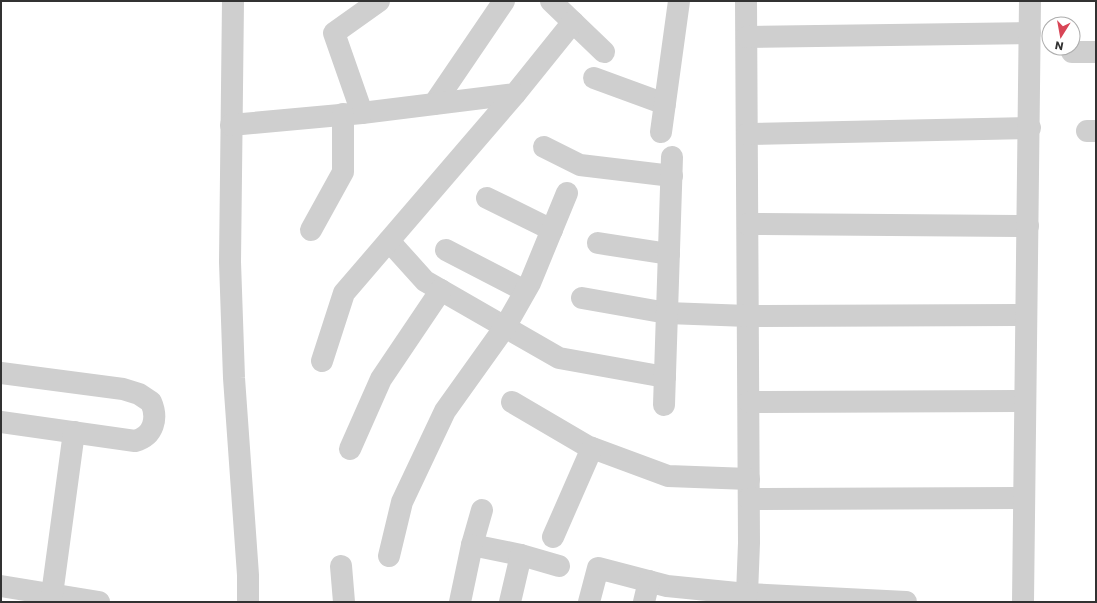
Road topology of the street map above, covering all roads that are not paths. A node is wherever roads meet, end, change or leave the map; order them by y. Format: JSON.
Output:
{"nodes":[{"id":1,"x":233,"y":1,"type":"edge"},
{"id":2,"x":379,"y":1,"type":"edge"},
{"id":3,"x":504,"y":1,"type":"edge"},
{"id":4,"x":551,"y":1,"type":"edge"},
{"id":5,"x":679,"y":1,"type":"edge"},
{"id":6,"x":746,"y":1,"type":"edge"},
{"id":7,"x":1030,"y":1,"type":"edge"},
{"id":8,"x":573,"y":22,"type":"junction"},
{"id":9,"x":1030,"y":33,"type":"junction"},
{"id":10,"x":747,"y":37,"type":"junction"},
{"id":11,"x":604,"y":52,"type":"dead end"},
{"id":12,"x":1081,"y":52,"type":"edge"},
{"id":13,"x":1096,"y":52,"type":"edge"},
{"id":14,"x":594,"y":78,"type":"dead end"},
{"id":15,"x":515,"y":94,"type":"junction"},
{"id":16,"x":434,"y":104,"type":"junction"},
{"id":17,"x":665,"y":104,"type":"junction"},
{"id":18,"x":353,"y":114,"type":"junction"},
{"id":19,"x":231,"y":125,"type":"junction"},
{"id":20,"x":1030,"y":128,"type":"junction"},
{"id":21,"x":661,"y":132,"type":"dead end"},
{"id":22,"x":747,"y":134,"type":"junction"},
{"id":23,"x":544,"y":147,"type":"dead end"},
{"id":24,"x":567,"y":193,"type":"dead end"},
{"id":25,"x":487,"y":198,"type":"dead end"},
{"id":26,"x":748,"y":224,"type":"junction"},
{"id":27,"x":1028,"y":226,"type":"junction"},
{"id":28,"x":311,"y":230,"type":"dead end"},
{"id":29,"x":552,"y":230,"type":"junction"},
{"id":30,"x":389,"y":241,"type":"junction"},
{"id":31,"x":598,"y":243,"type":"dead end"},
{"id":32,"x":446,"y":250,"type":"dead end"},
{"id":33,"x":669,"y":254,"type":"junction"},
{"id":34,"x":441,"y":290,"type":"junction"},
{"id":35,"x":525,"y":291,"type":"junction"},
{"id":36,"x":582,"y":298,"type":"dead end"},
{"id":37,"x":667,"y":313,"type":"junction"},
{"id":38,"x":1026,"y":315,"type":"junction"},
{"id":39,"x":748,"y":316,"type":"junction"},
{"id":40,"x":505,"y":327,"type":"junction"},
{"id":41,"x":322,"y":361,"type":"dead end"},
{"id":42,"x":1,"y":373,"type":"edge"},
{"id":43,"x":665,"y":377,"type":"junction"},
{"id":44,"x":1025,"y":401,"type":"junction"},
{"id":45,"x":512,"y":402,"type":"dead end"},
{"id":46,"x":749,"y":402,"type":"junction"},
{"id":47,"x":664,"y":405,"type":"dead end"},
{"id":48,"x":1,"y":422,"type":"edge"},
{"id":49,"x":74,"y":432,"type":"junction"},
{"id":50,"x":592,"y":448,"type":"junction"},
{"id":51,"x":350,"y":449,"type":"dead end"},
{"id":52,"x":749,"y":489,"type":"junction"},
{"id":53,"x":1024,"y":498,"type":"junction"},
{"id":54,"x":482,"y":510,"type":"dead end"},
{"id":55,"x":553,"y":537,"type":"dead end"},
{"id":56,"x":472,"y":545,"type":"junction"},
{"id":57,"x":521,"y":555,"type":"junction"},
{"id":58,"x":388,"y":556,"type":"dead end"},
{"id":59,"x":341,"y":566,"type":"dead end"},
{"id":60,"x":559,"y":566,"type":"dead end"},
{"id":61,"x":649,"y":581,"type":"junction"},
{"id":62,"x":1,"y":586,"type":"edge"},
{"id":63,"x":736,"y":596,"type":"edge"},
{"id":64,"x":52,"y":598,"type":"edge"},
{"id":65,"x":99,"y":602,"type":"edge"},
{"id":66,"x":248,"y":602,"type":"edge"},
{"id":67,"x":344,"y":602,"type":"edge"},
{"id":68,"x":460,"y":602,"type":"edge"},
{"id":69,"x":510,"y":602,"type":"edge"},
{"id":70,"x":589,"y":602,"type":"edge"},
{"id":71,"x":644,"y":602,"type":"edge"},
{"id":72,"x":891,"y":602,"type":"edge"},
{"id":73,"x":906,"y":602,"type":"edge"},
{"id":74,"x":1023,"y":602,"type":"edge"}],
"edges":[{"from":1,"to":19,"type":"street"},
{"from":2,"to":18,"type":"street"},
{"from":3,"to":16,"type":"street"},
{"from":4,"to":8,"type":"street"},
{"from":5,"to":17,"type":"street"},
{"from":6,"to":10,"type":"street"},
{"from":7,"to":9,"type":"street"},
{"from":8,"to":11,"type":"street"},
{"from":8,"to":15,"type":"street"},
{"from":9,"to":10,"type":"street"},
{"from":9,"to":20,"type":"street"},
{"from":10,"to":22,"type":"street"},
{"from":12,"to":13,"type":"street"},
{"from":14,"to":17,"type":"street"},
{"from":15,"to":16,"type":"street"},
{"from":15,"to":30,"type":"street"},
{"from":16,"to":18,"type":"street"},
{"from":17,"to":21,"type":"street"},
{"from":18,"to":19,"type":"street"},
{"from":18,"to":28,"type":"street"},
{"from":19,"to":66,"type":"street"},
{"from":20,"to":22,"type":"street"},
{"from":20,"to":27,"type":"street"},
{"from":22,"to":26,"type":"street"},
{"from":23,"to":33,"type":"street"},
{"from":24,"to":29,"type":"street"},
{"from":25,"to":29,"type":"street"},
{"from":26,"to":27,"type":"street"},
{"from":26,"to":39,"type":"street"},
{"from":27,"to":38,"type":"street"},
{"from":29,"to":35,"type":"street"},
{"from":30,"to":34,"type":"street"},
{"from":30,"to":41,"type":"street"},
{"from":31,"to":33,"type":"street"},
{"from":32,"to":35,"type":"street"},
{"from":33,"to":37,"type":"street"},
{"from":34,"to":40,"type":"street"},
{"from":34,"to":51,"type":"street"},
{"from":35,"to":40,"type":"street"},
{"from":36,"to":37,"type":"street"},
{"from":37,"to":39,"type":"street"},
{"from":37,"to":43,"type":"street"},
{"from":38,"to":39,"type":"street"},
{"from":38,"to":44,"type":"street"},
{"from":39,"to":46,"type":"street"},
{"from":40,"to":43,"type":"street"},
{"from":40,"to":58,"type":"street"},
{"from":42,"to":49,"type":"street"},
{"from":43,"to":47,"type":"street"},
{"from":44,"to":46,"type":"street"},
{"from":44,"to":53,"type":"street"},
{"from":45,"to":50,"type":"street"},
{"from":46,"to":52,"type":"street"},
{"from":48,"to":49,"type":"street"},
{"from":49,"to":64,"type":"street"},
{"from":50,"to":52,"type":"street"},
{"from":50,"to":55,"type":"street"},
{"from":52,"to":53,"type":"street"},
{"from":52,"to":63,"type":"street"},
{"from":53,"to":74,"type":"street"},
{"from":54,"to":56,"type":"street"},
{"from":56,"to":57,"type":"street"},
{"from":56,"to":68,"type":"street"},
{"from":57,"to":60,"type":"street"},
{"from":57,"to":69,"type":"street"},
{"from":59,"to":67,"type":"street"},
{"from":61,"to":63,"type":"street"},
{"from":61,"to":70,"type":"street"},
{"from":61,"to":71,"type":"street"},
{"from":62,"to":64,"type":"street"},
{"from":63,"to":72,"type":"street"},
{"from":64,"to":65,"type":"street"},
{"from":72,"to":73,"type":"street"}]}
